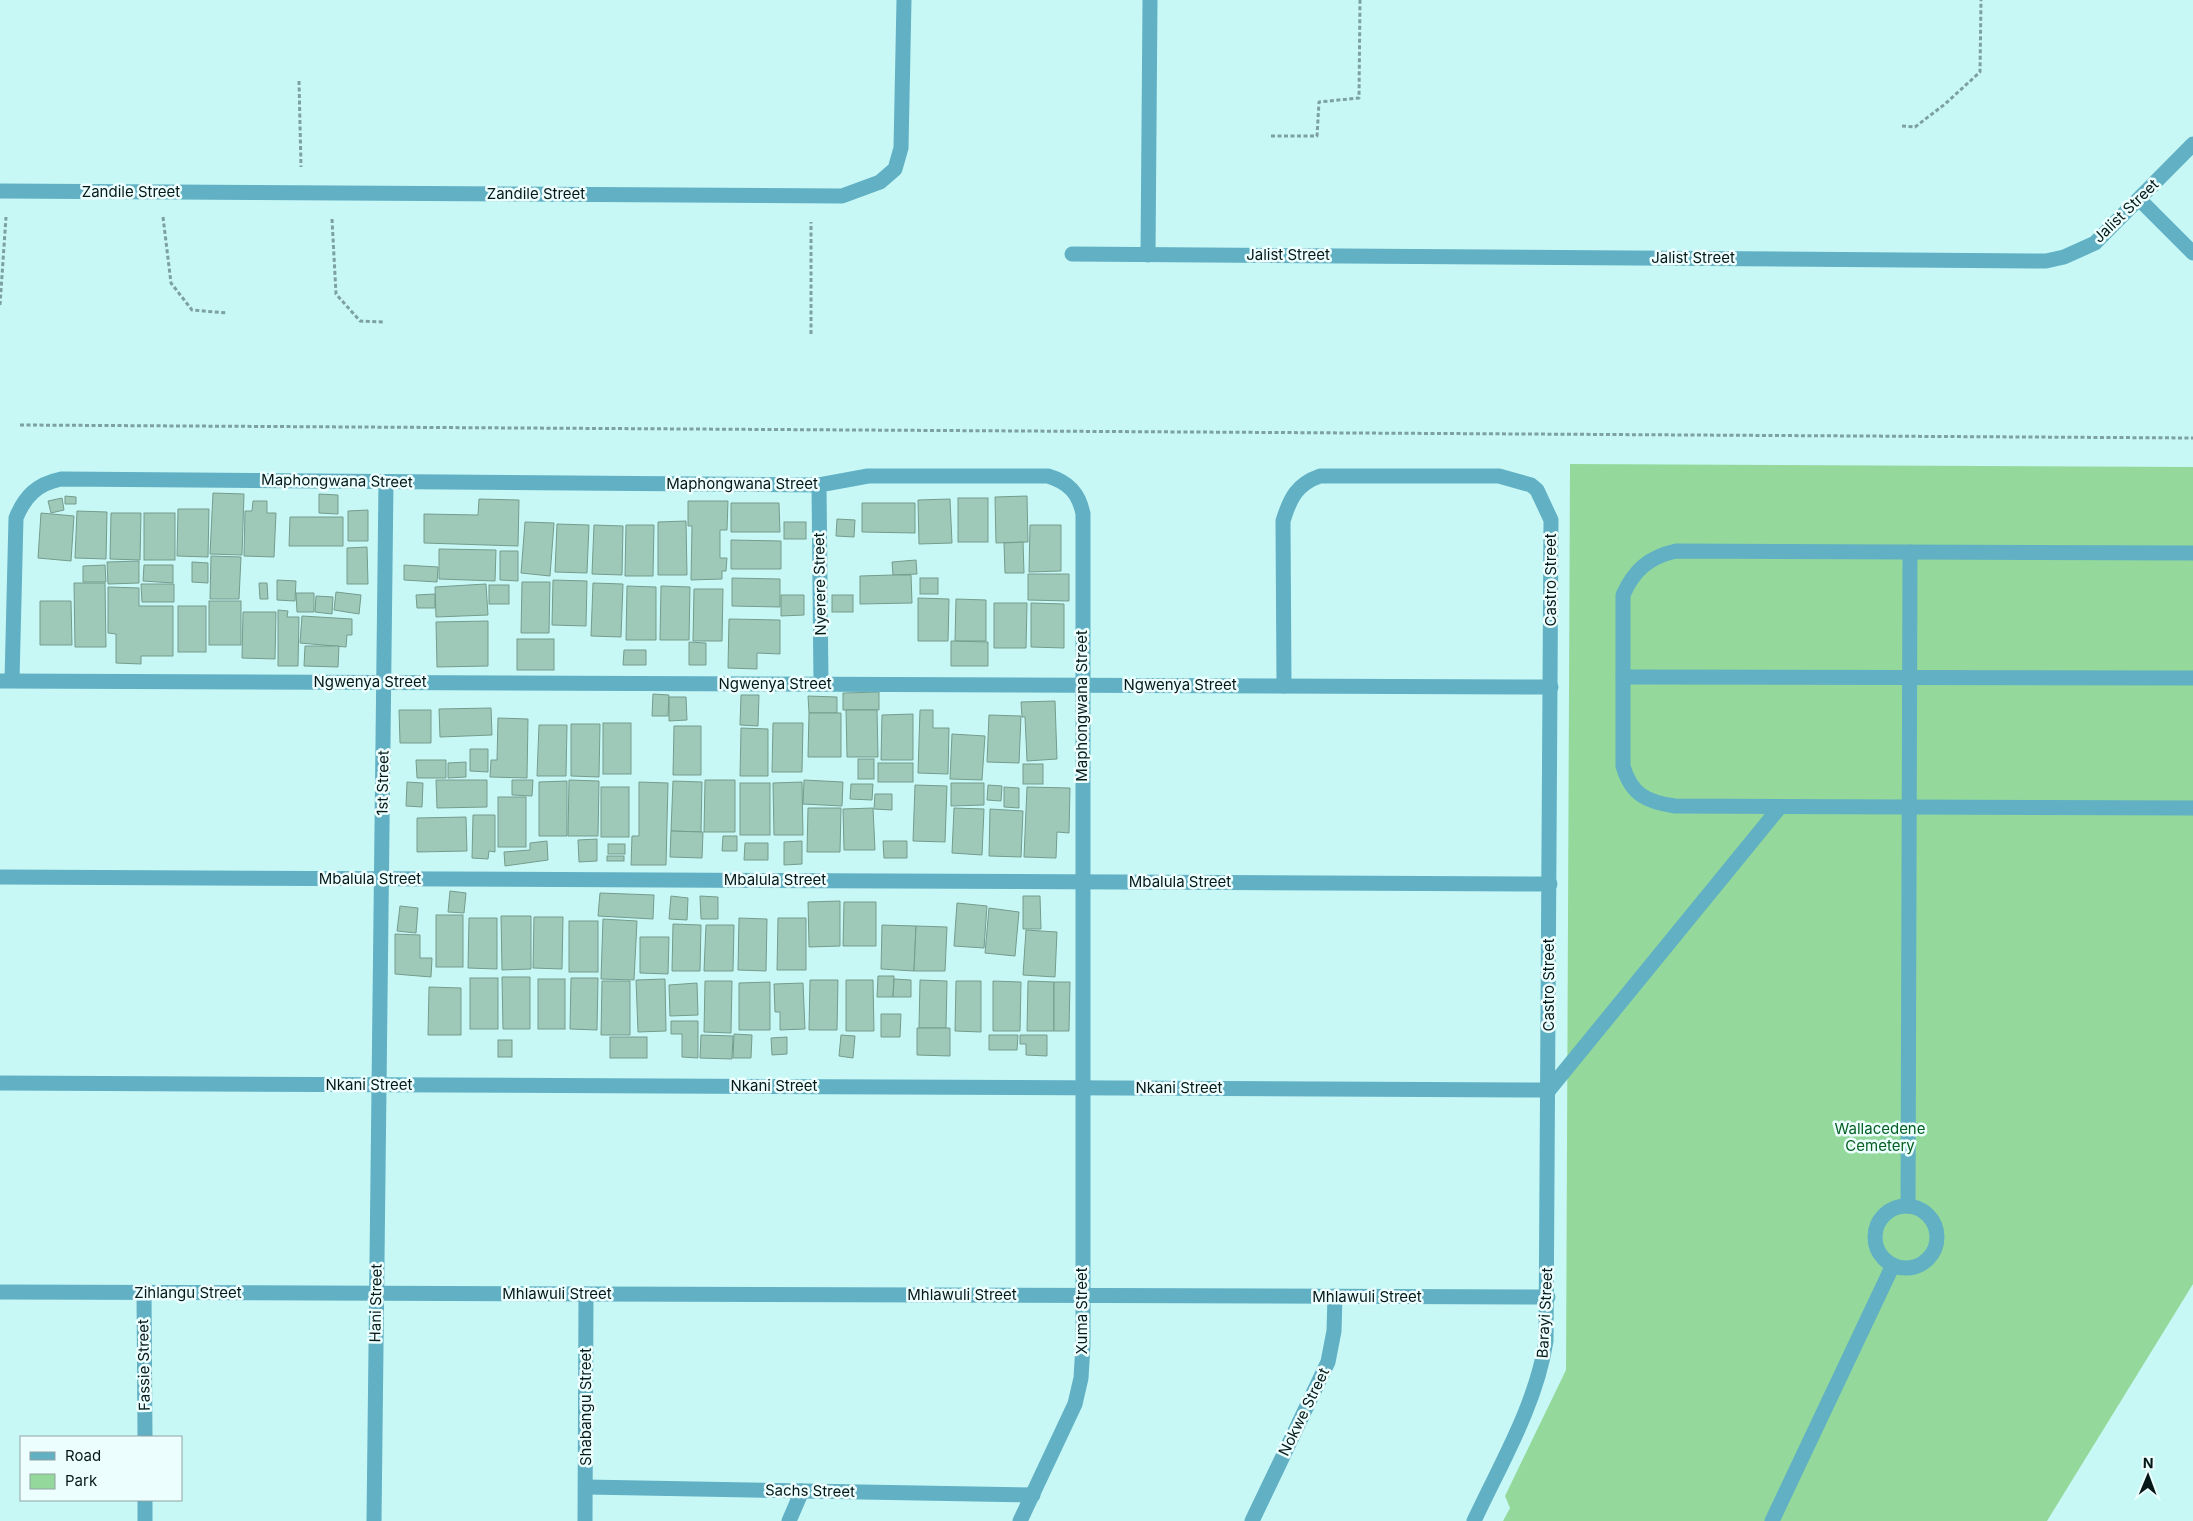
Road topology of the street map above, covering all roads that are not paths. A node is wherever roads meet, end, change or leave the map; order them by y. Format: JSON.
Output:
{"nodes":[{"id":1,"x":904,"y":0,"type":"edge"},
{"id":2,"x":1150,"y":0,"type":"edge"},
{"id":3,"x":2193,"y":144,"type":"edge"},
{"id":4,"x":4,"y":190,"type":"edge"},
{"id":5,"x":2139,"y":199,"type":"junction"},
{"id":6,"x":2193,"y":253,"type":"edge"},
{"id":7,"x":1072,"y":254,"type":"dead end"},
{"id":8,"x":1148,"y":254,"type":"junction"},
{"id":9,"x":386,"y":482,"type":"junction"},
{"id":10,"x":819,"y":485,"type":"junction"},
{"id":11,"x":1910,"y":552,"type":"junction"},
{"id":12,"x":2193,"y":553,"type":"edge"},
{"id":13,"x":1623,"y":677,"type":"junction"},
{"id":14,"x":1910,"y":678,"type":"junction"},
{"id":15,"x":2193,"y":678,"type":"edge"},
{"id":16,"x":6,"y":680,"type":"edge"},
{"id":17,"x":384,"y":682,"type":"junction"},
{"id":18,"x":821,"y":684,"type":"junction"},
{"id":19,"x":1082,"y":685,"type":"junction"},
{"id":20,"x":1284,"y":686,"type":"junction"},
{"id":21,"x":1551,"y":687,"type":"junction"},
{"id":22,"x":1780,"y":807,"type":"junction"},
{"id":23,"x":1910,"y":807,"type":"junction"},
{"id":24,"x":2193,"y":808,"type":"edge"},
{"id":25,"x":0,"y":877,"type":"edge"},
{"id":26,"x":382,"y":879,"type":"junction"},
{"id":27,"x":1082,"y":882,"type":"junction"},
{"id":28,"x":1550,"y":884,"type":"junction"},
{"id":29,"x":0,"y":1083,"type":"edge"},
{"id":30,"x":379,"y":1085,"type":"junction"},
{"id":31,"x":1082,"y":1088,"type":"junction"},
{"id":32,"x":1549,"y":1090,"type":"junction"},
{"id":33,"x":1908,"y":1206,"type":"junction"},
{"id":34,"x":1893,"y":1265,"type":"junction"},
{"id":35,"x":0,"y":1292,"type":"edge"},
{"id":36,"x":144,"y":1293,"type":"junction"},
{"id":37,"x":376,"y":1293,"type":"junction"},
{"id":38,"x":586,"y":1294,"type":"junction"},
{"id":39,"x":1083,"y":1296,"type":"junction"},
{"id":40,"x":1335,"y":1296,"type":"junction"},
{"id":41,"x":1548,"y":1297,"type":"junction"},
{"id":42,"x":145,"y":1436,"type":"edge"},
{"id":43,"x":586,"y":1487,"type":"junction"},
{"id":44,"x":802,"y":1491,"type":"junction"},
{"id":45,"x":1033,"y":1495,"type":"junction"},
{"id":46,"x":145,"y":1501,"type":"edge"},
{"id":47,"x":145,"y":1521,"type":"edge"},
{"id":48,"x":374,"y":1521,"type":"edge"},
{"id":49,"x":585,"y":1521,"type":"edge"},
{"id":50,"x":789,"y":1521,"type":"edge"},
{"id":51,"x":1020,"y":1521,"type":"edge"},
{"id":52,"x":1252,"y":1521,"type":"edge"},
{"id":53,"x":1474,"y":1521,"type":"edge"},
{"id":54,"x":1772,"y":1521,"type":"edge"}],
"edges":[{"from":1,"to":4,"type":"street","name":"Zandile Street"},
{"from":2,"to":8,"type":"street"},
{"from":3,"to":5,"type":"street","name":"Jalist Street"},
{"from":5,"to":6,"type":"street"},
{"from":5,"to":8,"type":"street","name":"Jalist Street"},
{"from":7,"to":8,"type":"street","name":"Jalist Street"},
{"from":9,"to":10,"type":"street","name":"Maphongwana Street"},
{"from":9,"to":16,"type":"street","name":"Maphongwana Street"},
{"from":9,"to":17,"type":"street","name":"1st Street"},
{"from":10,"to":18,"type":"street","name":"Nyerere Street"},
{"from":10,"to":19,"type":"street","name":"Maphongwana Street"},
{"from":11,"to":12,"type":"street"},
{"from":11,"to":13,"type":"street"},
{"from":11,"to":14,"type":"street"},
{"from":13,"to":14,"type":"street"},
{"from":13,"to":22,"type":"street"},
{"from":14,"to":15,"type":"street"},
{"from":14,"to":23,"type":"street"},
{"from":16,"to":17,"type":"street","name":"Ngwenya Street"},
{"from":17,"to":18,"type":"street","name":"Ngwenya Street"},
{"from":17,"to":26,"type":"street","name":"1st Street"},
{"from":18,"to":19,"type":"street","name":"Ngwenya Street"},
{"from":19,"to":20,"type":"street","name":"Ngwenya Street"},
{"from":19,"to":27,"type":"street","name":"Maphongwana Street"},
{"from":20,"to":21,"type":"street","name":"Ngwenya Street"},
{"from":20,"to":21,"type":"street","name":"Castro Street"},
{"from":21,"to":28,"type":"street","name":"Castro Street"},
{"from":22,"to":23,"type":"street"},
{"from":22,"to":32,"type":"street"},
{"from":23,"to":24,"type":"street"},
{"from":23,"to":33,"type":"street"},
{"from":25,"to":26,"type":"street","name":"Mbalula Street"},
{"from":26,"to":27,"type":"street","name":"Mbalula Street"},
{"from":26,"to":30,"type":"street","name":"1st Street"},
{"from":27,"to":28,"type":"street","name":"Mbalula Street"},
{"from":27,"to":31,"type":"street","name":"Maphongwana Street"},
{"from":28,"to":32,"type":"street","name":"Castro Street"},
{"from":29,"to":30,"type":"street","name":"Nkani Street"},
{"from":30,"to":31,"type":"street","name":"Nkani Street"},
{"from":30,"to":37,"type":"street","name":"Hani Street"},
{"from":31,"to":32,"type":"street","name":"Nkani Street"},
{"from":31,"to":39,"type":"street","name":"Xuma Street"},
{"from":32,"to":41,"type":"street","name":"Barayi Street"},
{"from":33,"to":34,"type":"street"},
{"from":33,"to":34,"type":"street"},
{"from":34,"to":54,"type":"street"},
{"from":35,"to":36,"type":"street","name":"Zihlangu Street"},
{"from":36,"to":37,"type":"street","name":"Zihlangu Street"},
{"from":36,"to":42,"type":"street","name":"Fassie Street"},
{"from":37,"to":38,"type":"street","name":"Mhlawuli Street"},
{"from":37,"to":48,"type":"street","name":"Hani Street"},
{"from":38,"to":39,"type":"street","name":"Mhlawuli Street"},
{"from":38,"to":43,"type":"street","name":"Shabangu Street"},
{"from":39,"to":40,"type":"street","name":"Mhlawuli Street"},
{"from":39,"to":45,"type":"street","name":"Xuma Street"},
{"from":40,"to":41,"type":"street","name":"Mhlawuli Street"},
{"from":40,"to":52,"type":"street","name":"Nokwe Street"},
{"from":41,"to":53,"type":"street","name":"Barayi Street"},
{"from":43,"to":44,"type":"street","name":"Sachs Street"},
{"from":43,"to":49,"type":"street","name":"Shabangu Street"},
{"from":44,"to":45,"type":"street","name":"Sachs Street"},
{"from":44,"to":50,"type":"street"},
{"from":45,"to":51,"type":"street","name":"Xuma Street"},
{"from":46,"to":47,"type":"street"}]}
